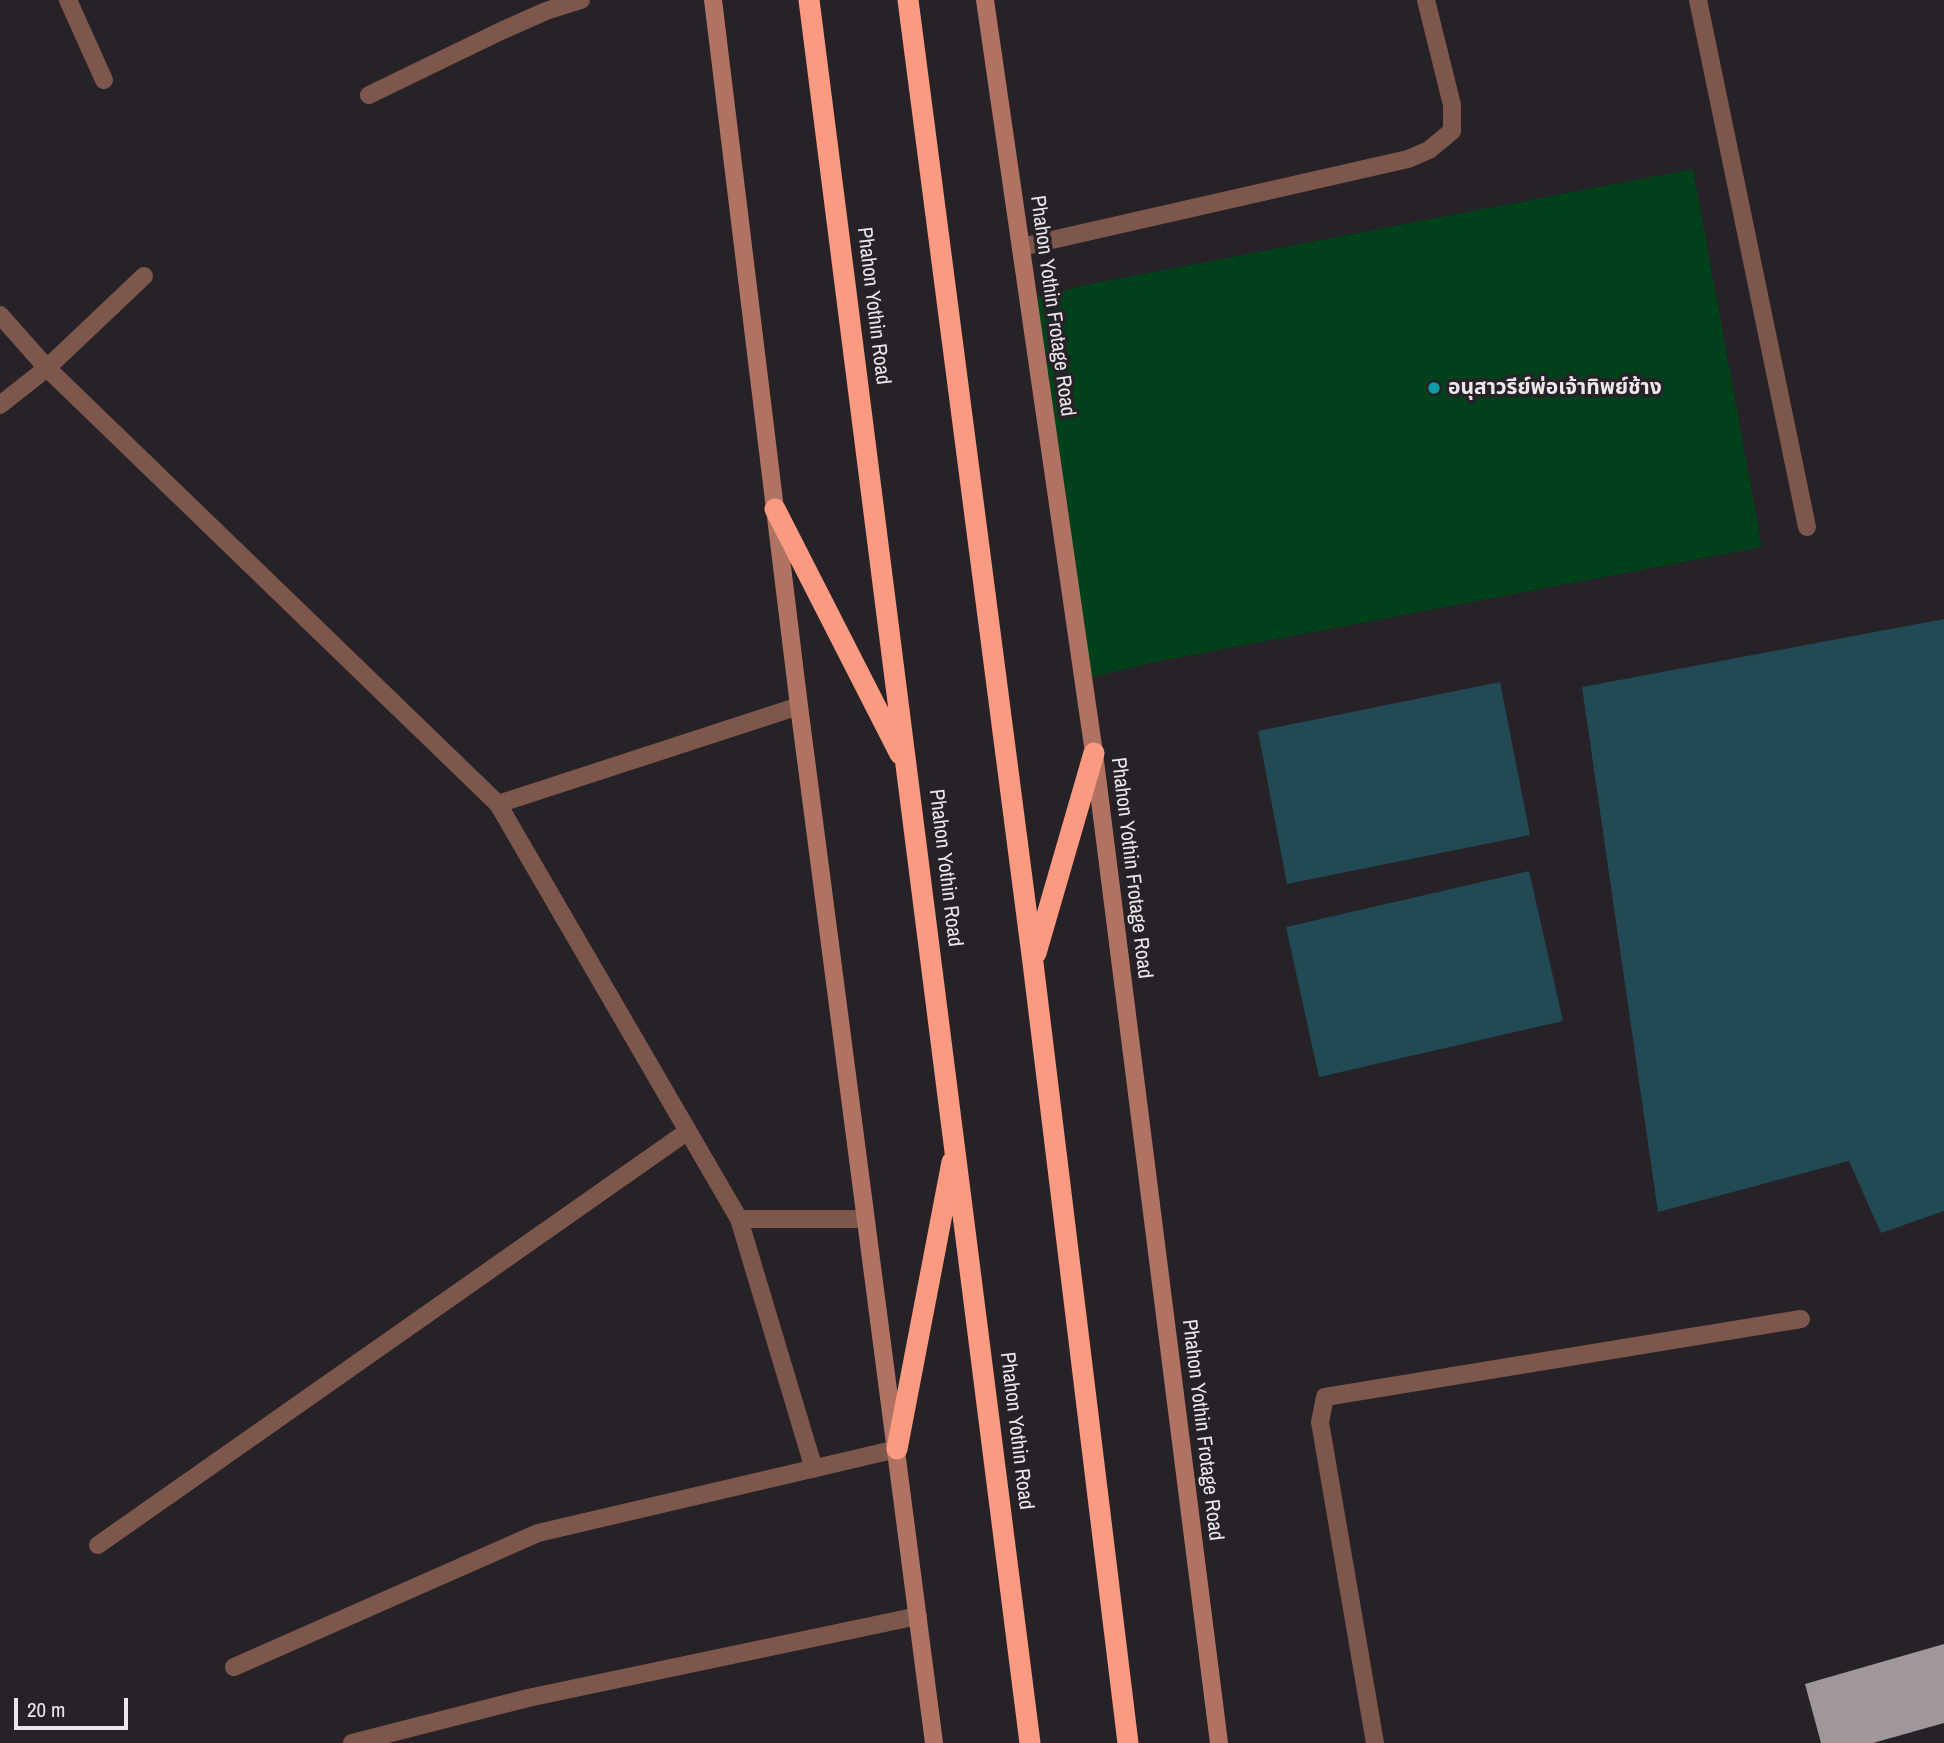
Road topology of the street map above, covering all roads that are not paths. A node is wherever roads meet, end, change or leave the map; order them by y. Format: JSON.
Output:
{"nodes":[{"id":1,"x":68,"y":0,"type":"edge"},
{"id":2,"x":581,"y":0,"type":"edge"},
{"id":3,"x":713,"y":0,"type":"edge"},
{"id":4,"x":809,"y":0,"type":"edge"},
{"id":5,"x":908,"y":0,"type":"edge"},
{"id":6,"x":985,"y":0,"type":"edge"},
{"id":7,"x":1426,"y":0,"type":"edge"},
{"id":8,"x":1698,"y":0,"type":"edge"},
{"id":9,"x":103,"y":80,"type":"dead end"},
{"id":10,"x":369,"y":95,"type":"dead end"},
{"id":11,"x":1021,"y":247,"type":"junction"},
{"id":12,"x":144,"y":276,"type":"dead end"},
{"id":13,"x":0,"y":315,"type":"edge"},
{"id":14,"x":47,"y":368,"type":"junction"},
{"id":15,"x":0,"y":405,"type":"edge"},
{"id":16,"x":775,"y":509,"type":"junction"},
{"id":17,"x":1807,"y":527,"type":"dead end"},
{"id":18,"x":799,"y":706,"type":"junction"},
{"id":19,"x":1094,"y":753,"type":"junction"},
{"id":20,"x":907,"y":769,"type":"junction"},
{"id":21,"x":498,"y":804,"type":"junction"},
{"id":22,"x":1033,"y":963,"type":"junction"},
{"id":23,"x":688,"y":1131,"type":"junction"},
{"id":24,"x":956,"y":1144,"type":"junction"},
{"id":25,"x":739,"y":1219,"type":"junction"},
{"id":26,"x":865,"y":1219,"type":"junction"},
{"id":27,"x":1801,"y":1319,"type":"dead end"},
{"id":28,"x":897,"y":1449,"type":"junction"},
{"id":29,"x":814,"y":1469,"type":"junction"},
{"id":30,"x":98,"y":1545,"type":"dead end"},
{"id":31,"x":918,"y":1616,"type":"junction"},
{"id":32,"x":234,"y":1667,"type":"dead end"},
{"id":33,"x":352,"y":1743,"type":"edge"},
{"id":34,"x":934,"y":1743,"type":"edge"},
{"id":35,"x":1030,"y":1743,"type":"edge"},
{"id":36,"x":1128,"y":1743,"type":"edge"},
{"id":37,"x":1219,"y":1743,"type":"edge"},
{"id":38,"x":1375,"y":1743,"type":"edge"}],
"edges":[{"from":1,"to":9,"type":"street"},
{"from":2,"to":10,"type":"street"},
{"from":3,"to":16,"type":"main road"},
{"from":4,"to":20,"type":"highway","name":"Phahon Yothin Road"},
{"from":5,"to":22,"type":"highway"},
{"from":6,"to":11,"type":"main road","name":"Phahon Yothin Frotage Road"},
{"from":7,"to":11,"type":"street"},
{"from":8,"to":17,"type":"street"},
{"from":11,"to":19,"type":"main road","name":"Phahon Yothin Frotage Road"},
{"from":12,"to":14,"type":"street"},
{"from":13,"to":14,"type":"street"},
{"from":14,"to":15,"type":"street"},
{"from":14,"to":21,"type":"street"},
{"from":16,"to":18,"type":"main road"},
{"from":16,"to":20,"type":"highway"},
{"from":18,"to":21,"type":"street"},
{"from":18,"to":26,"type":"main road"},
{"from":19,"to":22,"type":"highway"},
{"from":19,"to":37,"type":"main road","name":"Phahon Yothin Frotage Road"},
{"from":20,"to":24,"type":"highway","name":"Phahon Yothin Road"},
{"from":21,"to":23,"type":"street"},
{"from":22,"to":36,"type":"highway"},
{"from":23,"to":25,"type":"street"},
{"from":23,"to":30,"type":"street"},
{"from":24,"to":28,"type":"highway"},
{"from":24,"to":35,"type":"highway","name":"Phahon Yothin Road"},
{"from":25,"to":26,"type":"street"},
{"from":25,"to":29,"type":"street"},
{"from":26,"to":28,"type":"main road"},
{"from":27,"to":38,"type":"street"},
{"from":28,"to":29,"type":"street"},
{"from":28,"to":31,"type":"main road"},
{"from":29,"to":32,"type":"street"},
{"from":31,"to":33,"type":"street"},
{"from":31,"to":34,"type":"main road"}]}
